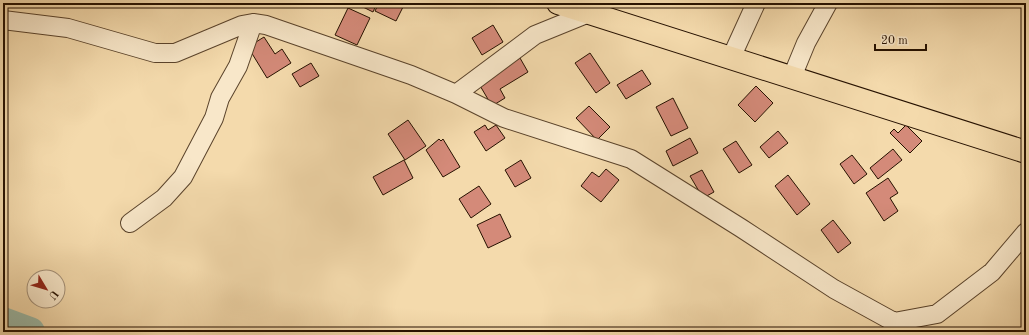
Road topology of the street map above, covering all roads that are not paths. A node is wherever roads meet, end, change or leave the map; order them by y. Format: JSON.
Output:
{"nodes":[{"id":1,"x":558,"y":3,"type":"edge"},
{"id":2,"x":756,"y":3,"type":"edge"},
{"id":3,"x":828,"y":3,"type":"edge"},
{"id":4,"x":589,"y":13,"type":"junction"},
{"id":5,"x":3,"y":20,"type":"edge"},
{"id":6,"x":253,"y":23,"type":"junction"},
{"id":7,"x":731,"y":58,"type":"junction"},
{"id":8,"x":792,"y":77,"type":"junction"},
{"id":9,"x":456,"y":94,"type":"junction"},
{"id":10,"x":1025,"y":149,"type":"edge"},
{"id":11,"x":130,"y":222,"type":"dead end"},
{"id":12,"x":1026,"y":232,"type":"edge"}],
"edges":[{"from":1,"to":4,"type":"main road"},
{"from":2,"to":7,"type":"street"},
{"from":3,"to":8,"type":"street"},
{"from":4,"to":7,"type":"main road"},
{"from":4,"to":9,"type":"street"},
{"from":5,"to":6,"type":"street"},
{"from":6,"to":9,"type":"street"},
{"from":6,"to":11,"type":"street"},
{"from":7,"to":8,"type":"main road"},
{"from":8,"to":10,"type":"main road"},
{"from":9,"to":12,"type":"street"}]}
